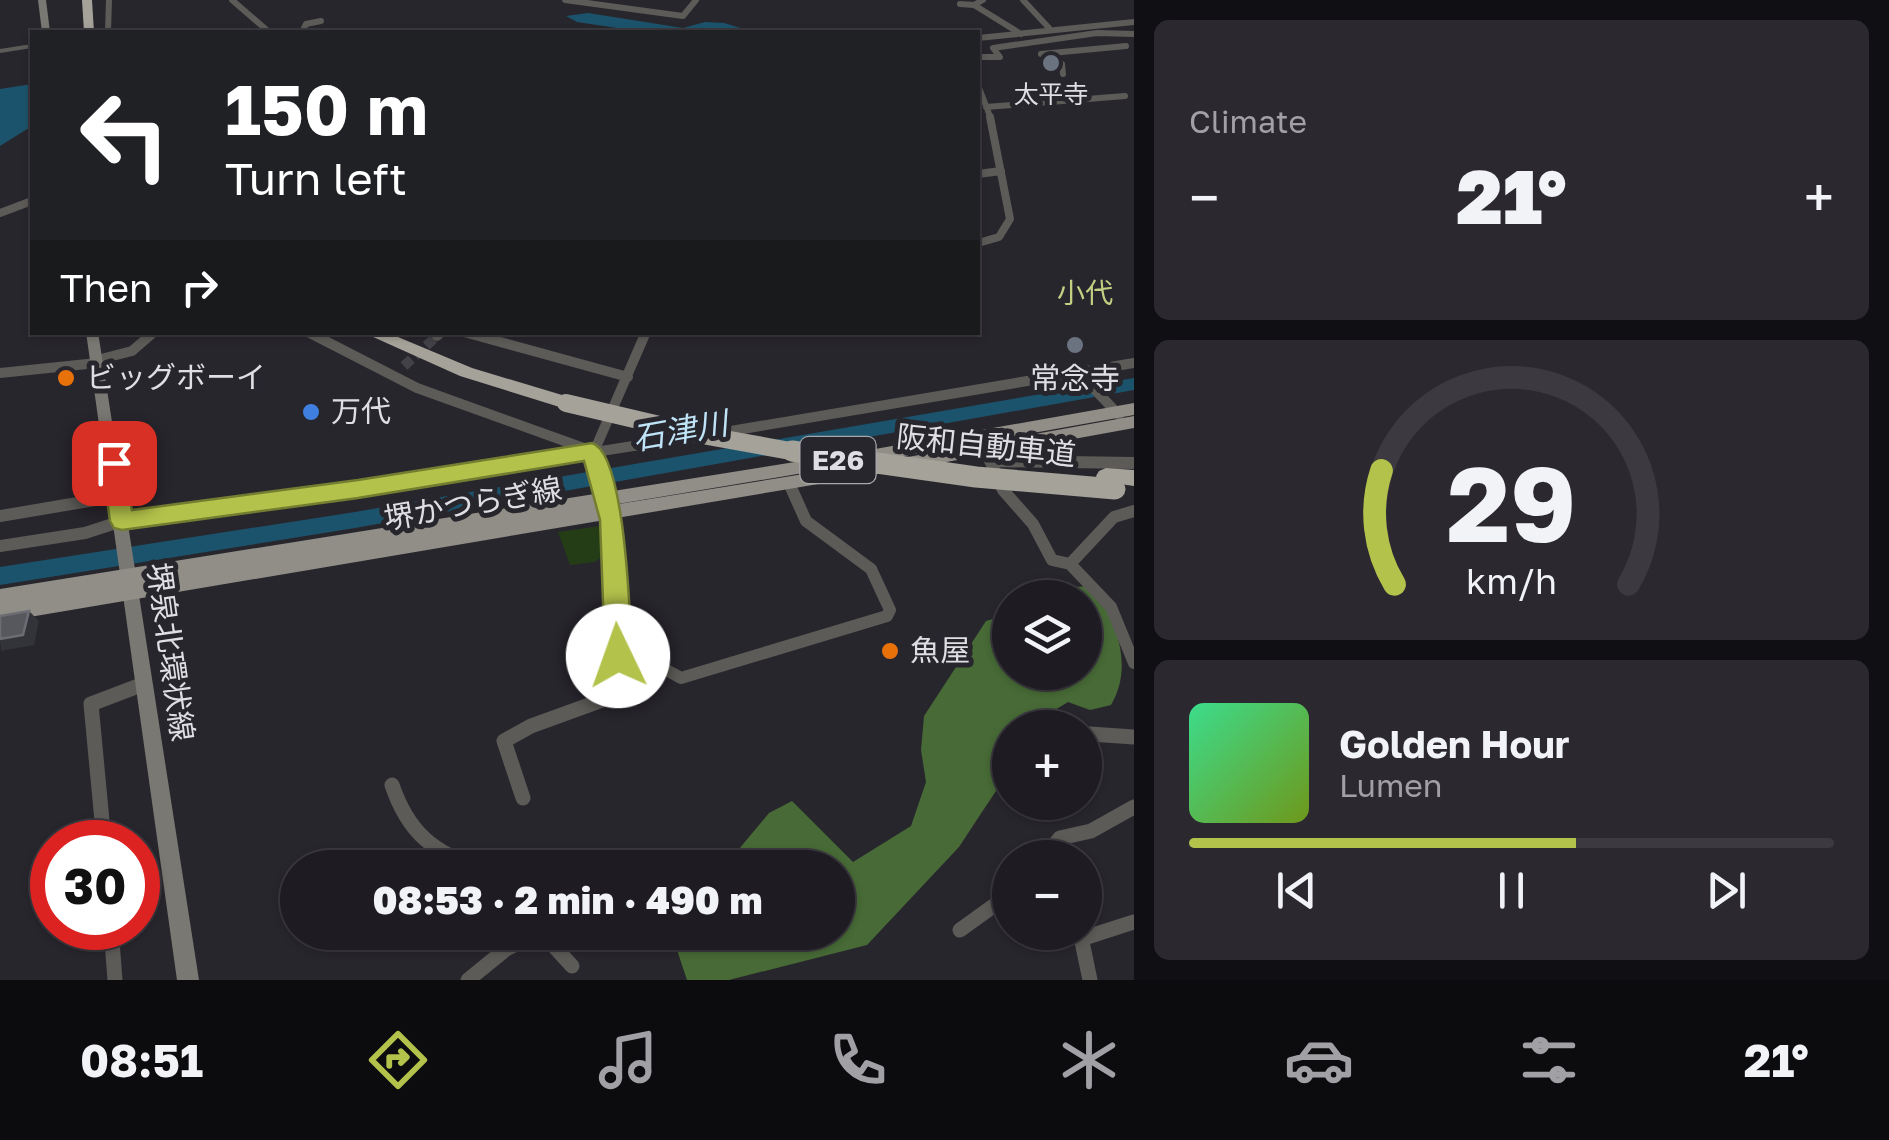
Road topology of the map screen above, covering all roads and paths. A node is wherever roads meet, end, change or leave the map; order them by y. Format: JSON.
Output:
{"nodes":[{"id":1,"x":42,"y":0,"type":"edge"},
{"id":2,"x":79,"y":0,"type":"edge"},
{"id":3,"x":87,"y":0,"type":"edge"},
{"id":4,"x":109,"y":0,"type":"edge"},
{"id":5,"x":232,"y":0,"type":"edge"},
{"id":6,"x":565,"y":0,"type":"edge"},
{"id":7,"x":696,"y":0,"type":"edge"},
{"id":8,"x":984,"y":0,"type":"edge"},
{"id":9,"x":1023,"y":0,"type":"edge"},
{"id":10,"x":960,"y":4,"type":"dead end"},
{"id":11,"x":974,"y":5,"type":"junction"},
{"id":12,"x":321,"y":21,"type":"dead end"},
{"id":13,"x":1134,"y":22,"type":"edge"},
{"id":14,"x":1049,"y":28,"type":"junction"},
{"id":15,"x":46,"y":30,"type":"edge"},
{"id":16,"x":79,"y":30,"type":"edge"},
{"id":17,"x":89,"y":30,"type":"edge"},
{"id":18,"x":108,"y":30,"type":"edge"},
{"id":19,"x":267,"y":30,"type":"edge"},
{"id":20,"x":303,"y":30,"type":"edge"},
{"id":21,"x":1018,"y":33,"type":"junction"},
{"id":22,"x":1134,"y":34,"type":"edge"},
{"id":23,"x":980,"y":38,"type":"edge"},
{"id":24,"x":1036,"y":43,"type":"junction"},
{"id":25,"x":1025,"y":44,"type":"junction"},
{"id":26,"x":30,"y":46,"type":"edge"},
{"id":27,"x":1130,"y":46,"type":"edge"},
{"id":28,"x":0,"y":51,"type":"edge"},
{"id":29,"x":1042,"y":54,"type":"junction"},
{"id":30,"x":980,"y":57,"type":"edge"},
{"id":31,"x":1063,"y":74,"type":"dead end"},
{"id":32,"x":1062,"y":87,"type":"dead end"},
{"id":33,"x":980,"y":90,"type":"edge"},
{"id":34,"x":1125,"y":96,"type":"dead end"},
{"id":35,"x":1074,"y":102,"type":"junction"},
{"id":36,"x":986,"y":107,"type":"junction"},
{"id":37,"x":1001,"y":171,"type":"junction"},
{"id":38,"x":980,"y":174,"type":"edge"},
{"id":39,"x":30,"y":203,"type":"edge"},
{"id":40,"x":0,"y":214,"type":"edge"},
{"id":41,"x":980,"y":243,"type":"edge"},
{"id":42,"x":92,"y":335,"type":"edge"},
{"id":43,"x":151,"y":335,"type":"edge"},
{"id":44,"x":314,"y":335,"type":"edge"},
{"id":45,"x":377,"y":335,"type":"edge"},
{"id":46,"x":404,"y":335,"type":"edge"},
{"id":47,"x":475,"y":335,"type":"edge"},
{"id":48,"x":645,"y":335,"type":"edge"},
{"id":49,"x":97,"y":362,"type":"junction"},
{"id":50,"x":1134,"y":363,"type":"edge"},
{"id":51,"x":404,"y":366,"type":"tunnel mouth"},
{"id":52,"x":0,"y":373,"type":"edge"},
{"id":53,"x":394,"y":376,"type":"junction"},
{"id":54,"x":1082,"y":376,"type":"junction"},
{"id":55,"x":628,"y":377,"type":"junction"},
{"id":56,"x":569,"y":398,"type":"junction"},
{"id":57,"x":1124,"y":414,"type":"edge"},
{"id":58,"x":592,"y":451,"type":"junction"},
{"id":59,"x":988,"y":456,"type":"junction"},
{"id":60,"x":1134,"y":463,"type":"edge"},
{"id":61,"x":1134,"y":477,"type":"edge"},
{"id":62,"x":789,"y":482,"type":"junction"},
{"id":63,"x":1118,"y":485,"type":"edge"},
{"id":64,"x":119,"y":496,"type":"junction"},
{"id":65,"x":606,"y":498,"type":"junction"},
{"id":66,"x":1134,"y":511,"type":"edge"},
{"id":67,"x":0,"y":516,"type":"edge"},
{"id":68,"x":123,"y":526,"type":"junction"},
{"id":69,"x":0,"y":546,"type":"edge"},
{"id":70,"x":1070,"y":564,"type":"junction"},
{"id":71,"x":130,"y":576,"type":"junction"},
{"id":72,"x":0,"y":597,"type":"edge"},
{"id":73,"x":0,"y":613,"type":"edge"},
{"id":74,"x":1134,"y":663,"type":"edge"},
{"id":75,"x":144,"y":684,"type":"junction"},
{"id":76,"x":622,"y":693,"type":"dead end"},
{"id":77,"x":1102,"y":735,"type":"edge"},
{"id":78,"x":1134,"y":737,"type":"edge"},
{"id":79,"x":392,"y":786,"type":"dead end"},
{"id":80,"x":523,"y":798,"type":"dead end"},
{"id":81,"x":1134,"y":808,"type":"edge"},
{"id":82,"x":102,"y":820,"type":"edge"},
{"id":83,"x":1058,"y":840,"type":"edge"},
{"id":84,"x":436,"y":850,"type":"edge"},
{"id":85,"x":992,"y":907,"type":"edge"},
{"id":86,"x":1134,"y":922,"type":"edge"},
{"id":87,"x":960,"y":930,"type":"dead end"},
{"id":88,"x":1102,"y":930,"type":"edge"},
{"id":89,"x":113,"y":950,"type":"edge"},
{"id":90,"x":1085,"y":950,"type":"edge"},
{"id":91,"x":572,"y":966,"type":"dead end"},
{"id":92,"x":115,"y":980,"type":"edge"},
{"id":93,"x":188,"y":980,"type":"edge"},
{"id":94,"x":468,"y":980,"type":"edge"},
{"id":95,"x":1090,"y":980,"type":"edge"}],
"edges":[{"from":1,"to":15,"type":"main road"},
{"from":2,"to":16,"type":"highway"},
{"from":3,"to":17,"type":"highway"},
{"from":4,"to":18,"type":"street"},
{"from":5,"to":19,"type":"street"},
{"from":6,"to":7,"type":"street"},
{"from":8,"to":11,"type":"street"},
{"from":9,"to":14,"type":"street"},
{"from":10,"to":11,"type":"street"},
{"from":11,"to":21,"type":"street"},
{"from":12,"to":20,"type":"street"},
{"from":13,"to":14,"type":"street"},
{"from":14,"to":21,"type":"street"},
{"from":21,"to":23,"type":"street"},
{"from":21,"to":24,"type":"street"},
{"from":22,"to":24,"type":"street"},
{"from":24,"to":25,"type":"street"},
{"from":25,"to":29,"type":"street"},
{"from":25,"to":30,"type":"street"},
{"from":26,"to":28,"type":"street"},
{"from":27,"to":29,"type":"street"},
{"from":29,"to":31,"type":"street"},
{"from":32,"to":35,"type":"street"},
{"from":33,"to":36,"type":"street"},
{"from":34,"to":35,"type":"street"},
{"from":35,"to":36,"type":"street"},
{"from":36,"to":37,"type":"street"},
{"from":37,"to":38,"type":"street"},
{"from":37,"to":41,"type":"street"},
{"from":39,"to":40,"type":"street"},
{"from":42,"to":49,"type":"main road","name":"堺泉北環状線"},
{"from":43,"to":49,"type":"street"},
{"from":44,"to":53,"type":"street"},
{"from":45,"to":56,"type":"highway","name":"阪和自動車道","number":"E26"},
{"from":46,"to":56,"type":"highway","name":"阪和自動車道","number":"E26"},
{"from":47,"to":55,"type":"street"},
{"from":48,"to":55,"type":"street"},
{"from":49,"to":52,"type":"street"},
{"from":49,"to":64,"type":"main road","name":"堺泉北環状線"},
{"from":50,"to":54,"type":"street"},
{"from":51,"to":53,"type":"street"},
{"from":53,"to":58,"type":"street"},
{"from":54,"to":57,"type":"street"},
{"from":54,"to":58,"type":"street"},
{"from":55,"to":58,"type":"street"},
{"from":56,"to":63,"type":"highway","name":"阪和自動車道","number":"E26","bridge":true},
{"from":57,"to":59,"type":"main road","name":"堺かつらぎ線"},
{"from":57,"to":65,"type":"main road","name":"堺かつらぎ線"},
{"from":58,"to":65,"type":"street"},
{"from":58,"to":68,"type":"street"},
{"from":59,"to":60,"type":"street"},
{"from":59,"to":62,"type":"main road","name":"堺かつらぎ線"},
{"from":59,"to":70,"type":"street"},
{"from":61,"to":63,"type":"highway","name":"阪和自動車道","number":"E26"},
{"from":62,"to":65,"type":"main road","name":"堺かつらぎ線"},
{"from":62,"to":65,"type":"street"},
{"from":64,"to":67,"type":"street"},
{"from":64,"to":68,"type":"main road","name":"堺泉北環状線"},
{"from":65,"to":71,"type":"main road","name":"堺かつらぎ線"},
{"from":66,"to":70,"type":"street"},
{"from":68,"to":69,"type":"street"},
{"from":68,"to":71,"type":"main road","name":"堺泉北環状線"},
{"from":70,"to":74,"type":"street"},
{"from":71,"to":72,"type":"main road","name":"堺かつらぎ線"},
{"from":71,"to":73,"type":"main road","name":"堺かつらぎ線"},
{"from":71,"to":75,"type":"main road","name":"堺泉北環状線"},
{"from":75,"to":82,"type":"street"},
{"from":75,"to":93,"type":"main road","name":"堺泉北環状線"},
{"from":76,"to":80,"type":"street"},
{"from":77,"to":78,"type":"street"},
{"from":79,"to":84,"type":"street"},
{"from":81,"to":83,"type":"street"},
{"from":85,"to":87,"type":"street"},
{"from":86,"to":88,"type":"street"},
{"from":89,"to":92,"type":"street"},
{"from":90,"to":95,"type":"street"},
{"from":91,"to":94,"type":"street"}]}
